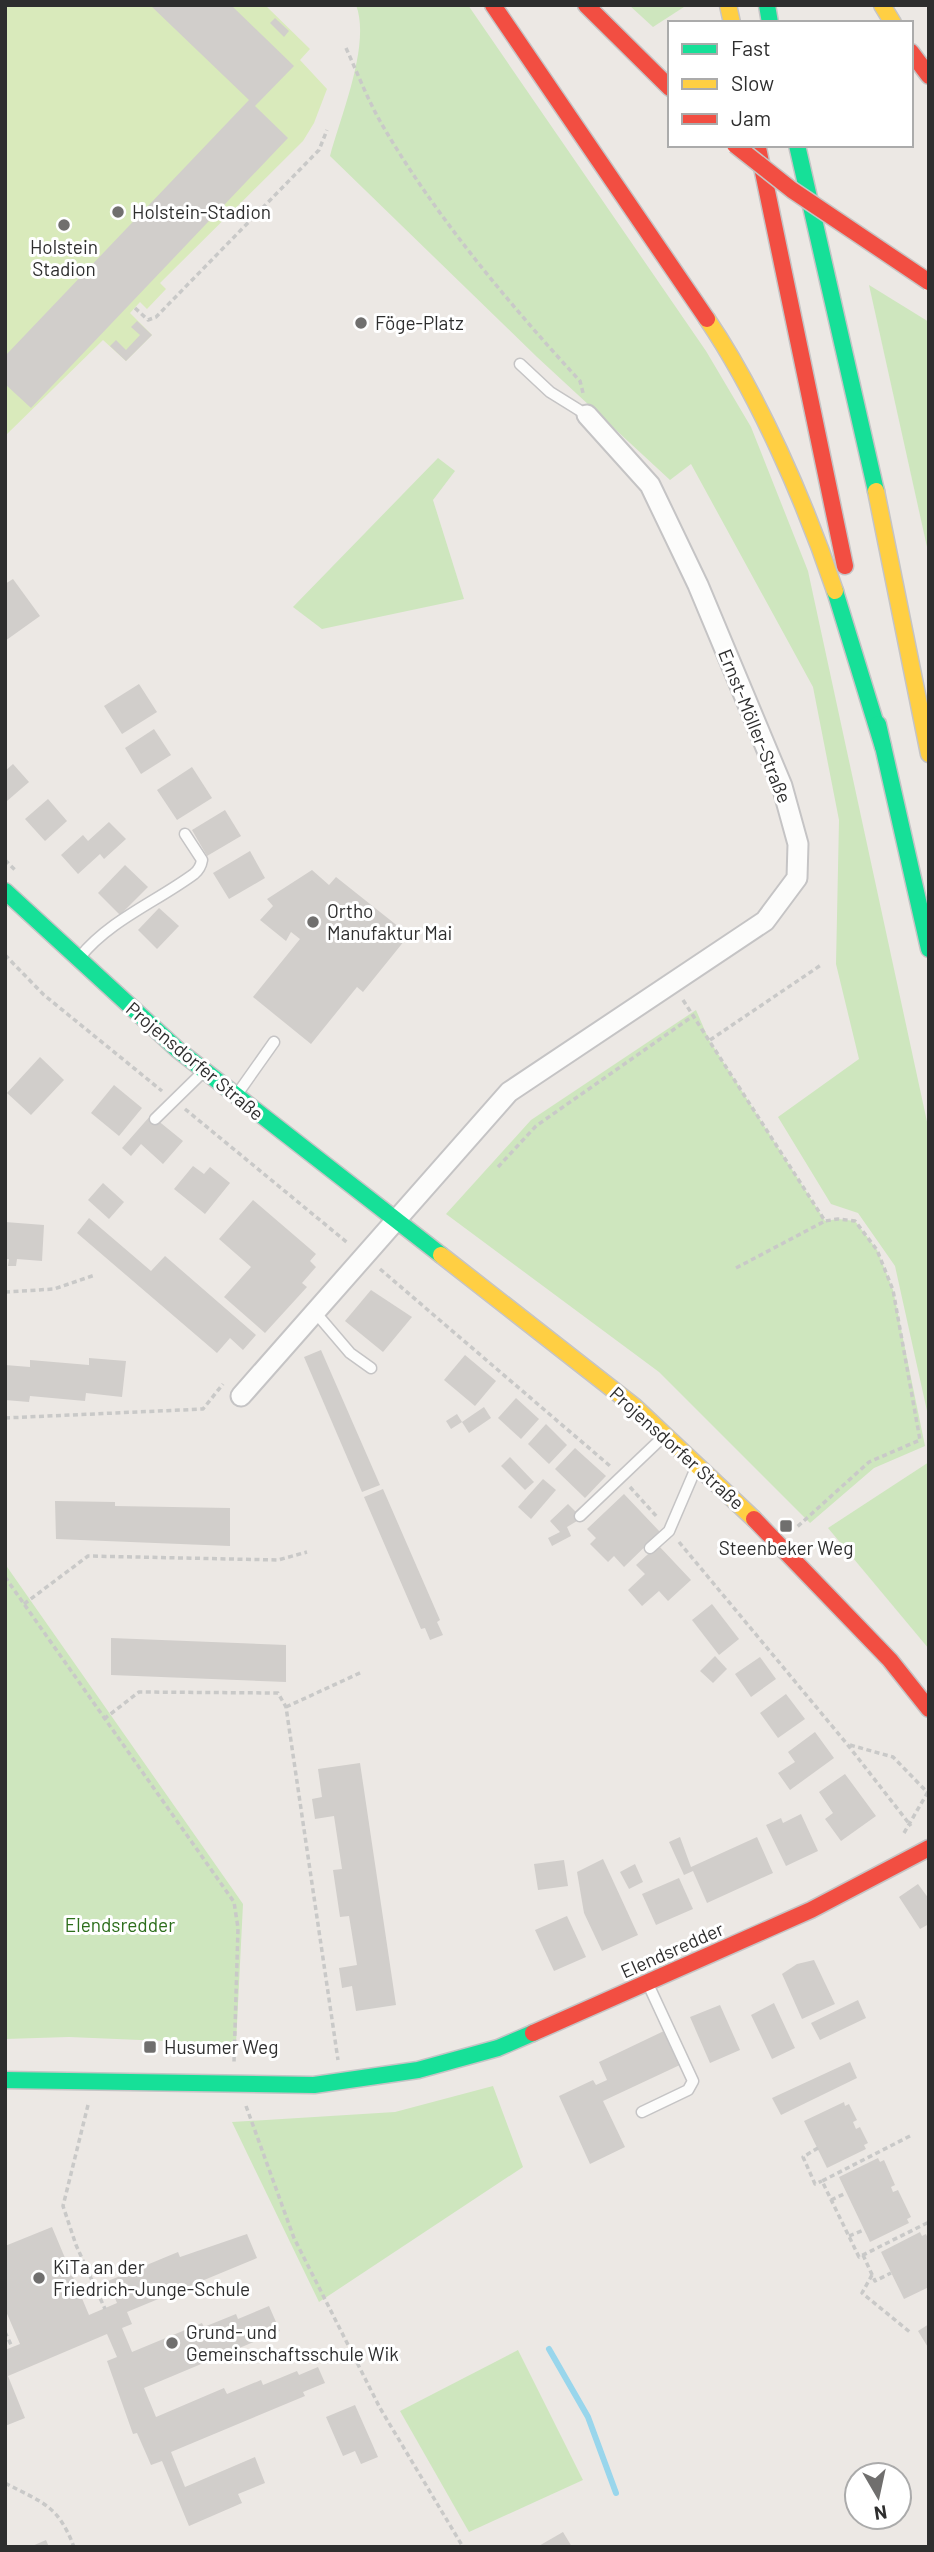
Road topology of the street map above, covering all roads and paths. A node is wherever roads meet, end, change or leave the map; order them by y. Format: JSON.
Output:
{"nodes":[{"id":1,"x":493,"y":5,"type":"edge"},
{"id":2,"x":586,"y":5,"type":"edge"},
{"id":3,"x":882,"y":5,"type":"edge"},
{"id":4,"x":892,"y":21,"type":"edge"},
{"id":5,"x":346,"y":48,"type":"dead end"},
{"id":6,"x":913,"y":55,"type":"edge"},
{"id":7,"x":929,"y":76,"type":"edge"},
{"id":8,"x":668,"y":86,"type":"edge"},
{"id":9,"x":327,"y":130,"type":"dead end"},
{"id":10,"x":738,"y":147,"type":"edge"},
{"id":11,"x":757,"y":147,"type":"edge"},
{"id":12,"x":797,"y":147,"type":"edge"},
{"id":13,"x":929,"y":282,"type":"edge"},
{"id":14,"x":135,"y":308,"type":"dead end"},
{"id":15,"x":520,"y":364,"type":"dead end"},
{"id":16,"x":587,"y":415,"type":"junction"},
{"id":17,"x":892,"y":560,"type":"junction"},
{"id":18,"x":919,"y":625,"type":"dead end"},
{"id":19,"x":883,"y":747,"type":"junction"},
{"id":20,"x":929,"y":754,"type":"edge"},
{"id":21,"x":185,"y":834,"type":"dead end"},
{"id":22,"x":5,"y":891,"type":"edge"},
{"id":23,"x":929,"y":949,"type":"edge"},
{"id":24,"x":5,"y":956,"type":"edge"},
{"id":25,"x":78,"y":960,"type":"junction"},
{"id":26,"x":821,"y":965,"type":"dead end"},
{"id":27,"x":672,"y":983,"type":"junction"},
{"id":28,"x":693,"y":1016,"type":"junction"},
{"id":29,"x":709,"y":1040,"type":"junction"},
{"id":30,"x":274,"y":1042,"type":"dead end"},
{"id":31,"x":203,"y":1071,"type":"junction"},
{"id":32,"x":236,"y":1097,"type":"junction"},
{"id":33,"x":174,"y":1100,"type":"junction"},
{"id":34,"x":155,"y":1119,"type":"dead end"},
{"id":35,"x":499,"y":1167,"type":"dead end"},
{"id":36,"x":394,"y":1221,"type":"junction"},
{"id":37,"x":825,"y":1221,"type":"junction"},
{"id":38,"x":364,"y":1256,"type":"junction"},
{"id":39,"x":736,"y":1268,"type":"dead end"},
{"id":40,"x":95,"y":1275,"type":"dead end"},
{"id":41,"x":5,"y":1292,"type":"edge"},
{"id":42,"x":315,"y":1312,"type":"junction"},
{"id":43,"x":371,"y":1368,"type":"dead end"},
{"id":44,"x":225,"y":1382,"type":"dead end"},
{"id":45,"x":241,"y":1396,"type":"dead end"},
{"id":46,"x":5,"y":1418,"type":"edge"},
{"id":47,"x":665,"y":1435,"type":"junction"},
{"id":48,"x":698,"y":1464,"type":"junction"},
{"id":49,"x":622,"y":1478,"type":"junction"},
{"id":50,"x":580,"y":1516,"type":"dead end"},
{"id":51,"x":669,"y":1531,"type":"junction"},
{"id":52,"x":781,"y":1544,"type":"junction"},
{"id":53,"x":650,"y":1548,"type":"dead end"},
{"id":54,"x":307,"y":1552,"type":"dead end"},
{"id":55,"x":5,"y":1577,"type":"edge"},
{"id":56,"x":24,"y":1604,"type":"junction"},
{"id":57,"x":362,"y":1672,"type":"dead end"},
{"id":58,"x":286,"y":1707,"type":"junction"},
{"id":59,"x":929,"y":1709,"type":"edge"},
{"id":60,"x":103,"y":1719,"type":"junction"},
{"id":61,"x":848,"y":1744,"type":"junction"},
{"id":62,"x":928,"y":1793,"type":"edge"},
{"id":63,"x":911,"y":1826,"type":"dead end"},
{"id":64,"x":929,"y":1848,"type":"edge"},
{"id":65,"x":648,"y":1984,"type":"junction"},
{"id":66,"x":5,"y":2080,"type":"edge"},
{"id":67,"x":94,"y":2080,"type":"junction"},
{"id":68,"x":341,"y":2082,"type":"junction"},
{"id":69,"x":238,"y":2085,"type":"junction"},
{"id":70,"x":642,"y":2112,"type":"dead end"},
{"id":71,"x":911,"y":2136,"type":"dead end"},
{"id":72,"x":818,"y":2148,"type":"dead end"},
{"id":73,"x":822,"y":2181,"type":"junction"},
{"id":74,"x":846,"y":2193,"type":"dead end"},
{"id":75,"x":831,"y":2200,"type":"junction"},
{"id":76,"x":929,"y":2222,"type":"edge"},
{"id":77,"x":864,"y":2230,"type":"dead end"},
{"id":78,"x":849,"y":2236,"type":"junction"},
{"id":79,"x":863,"y":2255,"type":"junction"},
{"id":80,"x":891,"y":2273,"type":"dead end"},
{"id":81,"x":872,"y":2274,"type":"junction"},
{"id":82,"x":105,"y":2309,"type":"dead end"},
{"id":83,"x":5,"y":2332,"type":"edge"},
{"id":84,"x":911,"y":2333,"type":"dead end"},
{"id":85,"x":12,"y":2347,"type":"dead end"},
{"id":86,"x":5,"y":2483,"type":"edge"},
{"id":87,"x":74,"y":2547,"type":"edge"},
{"id":88,"x":463,"y":2547,"type":"edge"}],
"edges":[{"from":1,"to":19,"type":"main road"},
{"from":2,"to":8,"type":"main road"},
{"from":3,"to":4,"type":"main road"},
{"from":5,"to":16,"type":"path"},
{"from":6,"to":7,"type":"main road"},
{"from":9,"to":14,"type":"path"},
{"from":10,"to":13,"type":"main road","bridge":true},
{"from":11,"to":19,"type":"main road"},
{"from":12,"to":17,"type":"main road"},
{"from":15,"to":16,"type":"lane","name":"Ernst-Möller-Straße"},
{"from":16,"to":27,"type":"street","name":"Ernst-Möller-Straße"},
{"from":17,"to":18,"type":"main road"},
{"from":17,"to":20,"type":"main road"},
{"from":19,"to":23,"type":"main road"},
{"from":21,"to":25,"type":"lane"},
{"from":22,"to":25,"type":"main road","name":"Projensdorfer Straße"},
{"from":24,"to":33,"type":"path"},
{"from":25,"to":31,"type":"main road","name":"Projensdorfer Straße"},
{"from":26,"to":29,"type":"path"},
{"from":27,"to":28,"type":"path"},
{"from":27,"to":36,"type":"street","name":"Ernst-Möller-Straße"},
{"from":28,"to":29,"type":"path"},
{"from":28,"to":35,"type":"path"},
{"from":29,"to":37,"type":"path"},
{"from":30,"to":32,"type":"lane"},
{"from":31,"to":32,"type":"main road","name":"Projensdorfer Straße"},
{"from":31,"to":33,"type":"lane"},
{"from":32,"to":36,"type":"main road","name":"Projensdorfer Straße"},
{"from":33,"to":34,"type":"lane"},
{"from":33,"to":38,"type":"path"},
{"from":36,"to":38,"type":"street"},
{"from":36,"to":47,"type":"main road","name":"Projensdorfer Straße"},
{"from":37,"to":39,"type":"path"},
{"from":37,"to":52,"type":"path"},
{"from":38,"to":42,"type":"street"},
{"from":38,"to":49,"type":"path"},
{"from":40,"to":41,"type":"path"},
{"from":42,"to":43,"type":"lane"},
{"from":42,"to":45,"type":"street"},
{"from":44,"to":46,"type":"path"},
{"from":47,"to":48,"type":"main road","name":"Projensdorfer Straße"},
{"from":47,"to":49,"type":"lane"},
{"from":48,"to":51,"type":"lane"},
{"from":48,"to":52,"type":"main road","name":"Projensdorfer Straße"},
{"from":49,"to":50,"type":"lane"},
{"from":49,"to":51,"type":"path"},
{"from":51,"to":53,"type":"lane"},
{"from":51,"to":61,"type":"path"},
{"from":52,"to":59,"type":"main road","name":"Projensdorfer Straße"},
{"from":54,"to":56,"type":"path"},
{"from":55,"to":56,"type":"path"},
{"from":56,"to":60,"type":"path"},
{"from":57,"to":58,"type":"path"},
{"from":58,"to":60,"type":"path"},
{"from":58,"to":68,"type":"path"},
{"from":60,"to":69,"type":"path"},
{"from":61,"to":62,"type":"path"},
{"from":61,"to":63,"type":"path"},
{"from":64,"to":65,"type":"main road","name":"Elendsredder"},
{"from":65,"to":68,"type":"main road","name":"Elendsredder"},
{"from":65,"to":70,"type":"lane"},
{"from":66,"to":67,"type":"main road","name":"Elendsredder"},
{"from":67,"to":69,"type":"main road","name":"Elendsredder"},
{"from":67,"to":82,"type":"path"},
{"from":68,"to":69,"type":"main road","name":"Elendsredder"},
{"from":69,"to":88,"type":"path"},
{"from":71,"to":73,"type":"path"},
{"from":72,"to":73,"type":"path"},
{"from":73,"to":75,"type":"path"},
{"from":74,"to":75,"type":"path"},
{"from":75,"to":78,"type":"path"},
{"from":76,"to":79,"type":"path"},
{"from":77,"to":78,"type":"path"},
{"from":78,"to":79,"type":"path"},
{"from":79,"to":81,"type":"path"},
{"from":80,"to":81,"type":"path"},
{"from":81,"to":84,"type":"path"},
{"from":83,"to":85,"type":"path"},
{"from":86,"to":87,"type":"path"}]}
